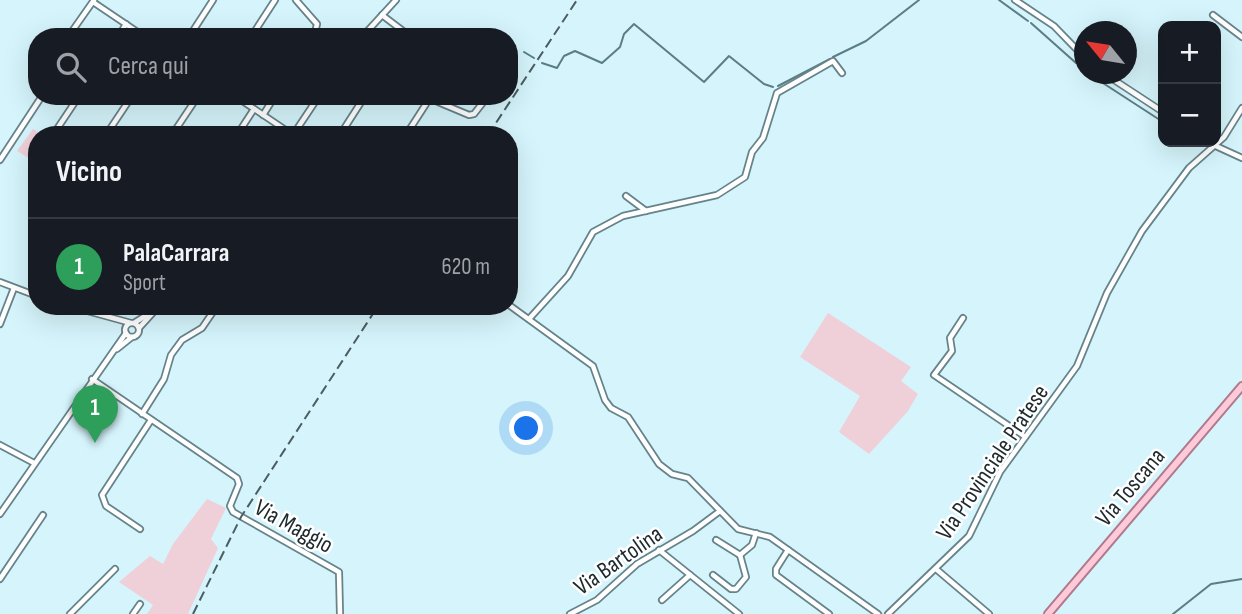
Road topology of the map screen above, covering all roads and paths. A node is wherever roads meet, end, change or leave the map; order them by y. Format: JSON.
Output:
{"nodes":[{"id":1,"x":213,"y":0,"type":"edge"},
{"id":2,"x":296,"y":0,"type":"edge"},
{"id":3,"x":396,"y":0,"type":"edge"},
{"id":4,"x":1015,"y":0,"type":"edge"},
{"id":5,"x":94,"y":1,"type":"edge"},
{"id":6,"x":274,"y":2,"type":"edge"},
{"id":7,"x":383,"y":15,"type":"junction"},
{"id":8,"x":1213,"y":15,"type":"dead end"},
{"id":9,"x":126,"y":24,"type":"junction"},
{"id":10,"x":74,"y":28,"type":"edge"},
{"id":11,"x":124,"y":28,"type":"edge"},
{"id":12,"x":132,"y":28,"type":"edge"},
{"id":13,"x":195,"y":28,"type":"edge"},
{"id":14,"x":257,"y":28,"type":"edge"},
{"id":15,"x":316,"y":28,"type":"edge"},
{"id":16,"x":371,"y":28,"type":"edge"},
{"id":17,"x":398,"y":28,"type":"edge"},
{"id":18,"x":1242,"y":37,"type":"edge"},
{"id":19,"x":1074,"y":46,"type":"edge"},
{"id":20,"x":842,"y":73,"type":"dead end"},
{"id":21,"x":1120,"y":84,"type":"edge"},
{"id":22,"x":36,"y":105,"type":"edge"},
{"id":23,"x":73,"y":105,"type":"edge"},
{"id":24,"x":126,"y":105,"type":"edge"},
{"id":25,"x":192,"y":105,"type":"edge"},
{"id":26,"x":248,"y":105,"type":"edge"},
{"id":27,"x":269,"y":105,"type":"edge"},
{"id":28,"x":313,"y":105,"type":"edge"},
{"id":29,"x":359,"y":105,"type":"edge"},
{"id":30,"x":425,"y":105,"type":"edge"},
{"id":31,"x":445,"y":105,"type":"edge"},
{"id":32,"x":481,"y":105,"type":"edge"},
{"id":33,"x":1242,"y":107,"type":"edge"},
{"id":34,"x":254,"y":109,"type":"junction"},
{"id":35,"x":1158,"y":109,"type":"edge"},
{"id":36,"x":263,"y":115,"type":"junction"},
{"id":37,"x":59,"y":126,"type":"edge"},
{"id":38,"x":112,"y":126,"type":"edge"},
{"id":39,"x":178,"y":126,"type":"edge"},
{"id":40,"x":243,"y":126,"type":"edge"},
{"id":41,"x":280,"y":126,"type":"edge"},
{"id":42,"x":299,"y":126,"type":"edge"},
{"id":43,"x":346,"y":126,"type":"edge"},
{"id":44,"x":412,"y":126,"type":"edge"},
{"id":45,"x":1221,"y":138,"type":"edge"},
{"id":46,"x":1215,"y":147,"type":"joint"},
{"id":47,"x":1242,"y":158,"type":"edge"},
{"id":48,"x":0,"y":160,"type":"edge"},
{"id":49,"x":626,"y":195,"type":"dead end"},
{"id":50,"x":646,"y":211,"type":"junction"},
{"id":51,"x":0,"y":282,"type":"edge"},
{"id":52,"x":14,"y":288,"type":"junction"},
{"id":53,"x":28,"y":293,"type":"edge"},
{"id":54,"x":518,"y":312,"type":"edge"},
{"id":55,"x":98,"y":315,"type":"edge"},
{"id":56,"x":145,"y":315,"type":"edge"},
{"id":57,"x":151,"y":315,"type":"edge"},
{"id":58,"x":211,"y":315,"type":"edge"},
{"id":59,"x":963,"y":318,"type":"dead end"},
{"id":60,"x":528,"y":319,"type":"junction"},
{"id":61,"x":117,"y":321,"type":"junction"},
{"id":62,"x":132,"y":323,"type":"junction"},
{"id":63,"x":0,"y":324,"type":"edge"},
{"id":64,"x":139,"y":328,"type":"junction"},
{"id":65,"x":126,"y":331,"type":"junction"},
{"id":66,"x":132,"y":337,"type":"junction"},
{"id":67,"x":114,"y":352,"type":"junction"},
{"id":68,"x":92,"y":379,"type":"junction"},
{"id":69,"x":1242,"y":386,"type":"edge"},
{"id":70,"x":142,"y":414,"type":"junction"},
{"id":71,"x":151,"y":420,"type":"junction"},
{"id":72,"x":1024,"y":436,"type":"junction"},
{"id":73,"x":0,"y":445,"type":"edge"},
{"id":74,"x":34,"y":463,"type":"junction"},
{"id":75,"x":720,"y":511,"type":"junction"},
{"id":76,"x":0,"y":514,"type":"edge"},
{"id":77,"x":43,"y":515,"type":"dead end"},
{"id":78,"x":140,"y":529,"type":"dead end"},
{"id":79,"x":756,"y":533,"type":"junction"},
{"id":80,"x":716,"y":540,"type":"dead end"},
{"id":81,"x":659,"y":550,"type":"junction"},
{"id":82,"x":788,"y":550,"type":"junction"},
{"id":83,"x":740,"y":555,"type":"junction"},
{"id":84,"x":115,"y":569,"type":"dead end"},
{"id":85,"x":936,"y":569,"type":"junction"},
{"id":86,"x":690,"y":575,"type":"junction"},
{"id":87,"x":713,"y":575,"type":"dead end"},
{"id":88,"x":0,"y":579,"type":"edge"},
{"id":89,"x":662,"y":600,"type":"dead end"},
{"id":90,"x":140,"y":604,"type":"dead end"},
{"id":91,"x":70,"y":614,"type":"edge"},
{"id":92,"x":133,"y":614,"type":"edge"},
{"id":93,"x":340,"y":614,"type":"edge"},
{"id":94,"x":570,"y":614,"type":"edge"},
{"id":95,"x":738,"y":614,"type":"edge"},
{"id":96,"x":829,"y":614,"type":"edge"},
{"id":97,"x":878,"y":614,"type":"edge"},
{"id":98,"x":888,"y":614,"type":"edge"},
{"id":99,"x":989,"y":614,"type":"edge"},
{"id":100,"x":1048,"y":614,"type":"edge"}],
"edges":[{"from":1,"to":13,"type":"street"},
{"from":2,"to":15,"type":"street"},
{"from":3,"to":7,"type":"street"},
{"from":4,"to":19,"type":"street"},
{"from":5,"to":9,"type":"street"},
{"from":5,"to":10,"type":"street"},
{"from":6,"to":14,"type":"street"},
{"from":7,"to":16,"type":"street"},
{"from":7,"to":17,"type":"street"},
{"from":8,"to":18,"type":"street"},
{"from":9,"to":11,"type":"street"},
{"from":9,"to":12,"type":"street"},
{"from":20,"to":50,"type":"street"},
{"from":21,"to":35,"type":"street"},
{"from":22,"to":48,"type":"street"},
{"from":23,"to":37,"type":"street"},
{"from":24,"to":38,"type":"street"},
{"from":25,"to":39,"type":"street"},
{"from":26,"to":34,"type":"street"},
{"from":27,"to":36,"type":"street"},
{"from":28,"to":42,"type":"street"},
{"from":29,"to":43,"type":"street"},
{"from":30,"to":44,"type":"street"},
{"from":31,"to":32,"type":"street"},
{"from":33,"to":45,"type":"street","name":"Via Provinciale Pratese"},
{"from":34,"to":36,"type":"street"},
{"from":34,"to":40,"type":"street"},
{"from":36,"to":41,"type":"street"},
{"from":46,"to":47,"type":"street"},
{"from":46,"to":72,"type":"street","name":"Via Provinciale Pratese"},
{"from":49,"to":50,"type":"street"},
{"from":50,"to":60,"type":"street"},
{"from":51,"to":52,"type":"street"},
{"from":52,"to":53,"type":"street"},
{"from":52,"to":63,"type":"street"},
{"from":54,"to":60,"type":"street"},
{"from":55,"to":61,"type":"street"},
{"from":56,"to":62,"type":"street"},
{"from":57,"to":64,"type":"street"},
{"from":58,"to":70,"type":"street"},
{"from":59,"to":72,"type":"street"},
{"from":60,"to":75,"type":"street"},
{"from":61,"to":62,"type":"street"},
{"from":61,"to":65,"type":"street"},
{"from":62,"to":64,"type":"street"},
{"from":62,"to":65,"type":"street"},
{"from":64,"to":66,"type":"street"},
{"from":65,"to":66,"type":"street"},
{"from":65,"to":67,"type":"street"},
{"from":66,"to":67,"type":"street"},
{"from":67,"to":68,"type":"street"},
{"from":68,"to":70,"type":"street"},
{"from":68,"to":74,"type":"street"},
{"from":69,"to":100,"type":"main road","name":"Via Toscana"},
{"from":70,"to":71,"type":"street"},
{"from":71,"to":78,"type":"street"},
{"from":71,"to":93,"type":"street","name":"Via Maggio"},
{"from":72,"to":85,"type":"street","name":"Via Provinciale Pratese"},
{"from":73,"to":74,"type":"street"},
{"from":74,"to":76,"type":"street"},
{"from":75,"to":79,"type":"street"},
{"from":75,"to":81,"type":"street","name":"Via Bartolina"},
{"from":77,"to":88,"type":"street"},
{"from":79,"to":82,"type":"street"},
{"from":79,"to":83,"type":"street"},
{"from":80,"to":83,"type":"street"},
{"from":81,"to":86,"type":"street"},
{"from":81,"to":94,"type":"street","name":"Via Bartolina"},
{"from":82,"to":96,"type":"street"},
{"from":82,"to":97,"type":"street"},
{"from":83,"to":87,"type":"street"},
{"from":84,"to":91,"type":"street"},
{"from":85,"to":98,"type":"street","name":"Via Provinciale Pratese"},
{"from":85,"to":99,"type":"street"},
{"from":86,"to":89,"type":"street"},
{"from":86,"to":95,"type":"street"},
{"from":90,"to":92,"type":"street"}]}
